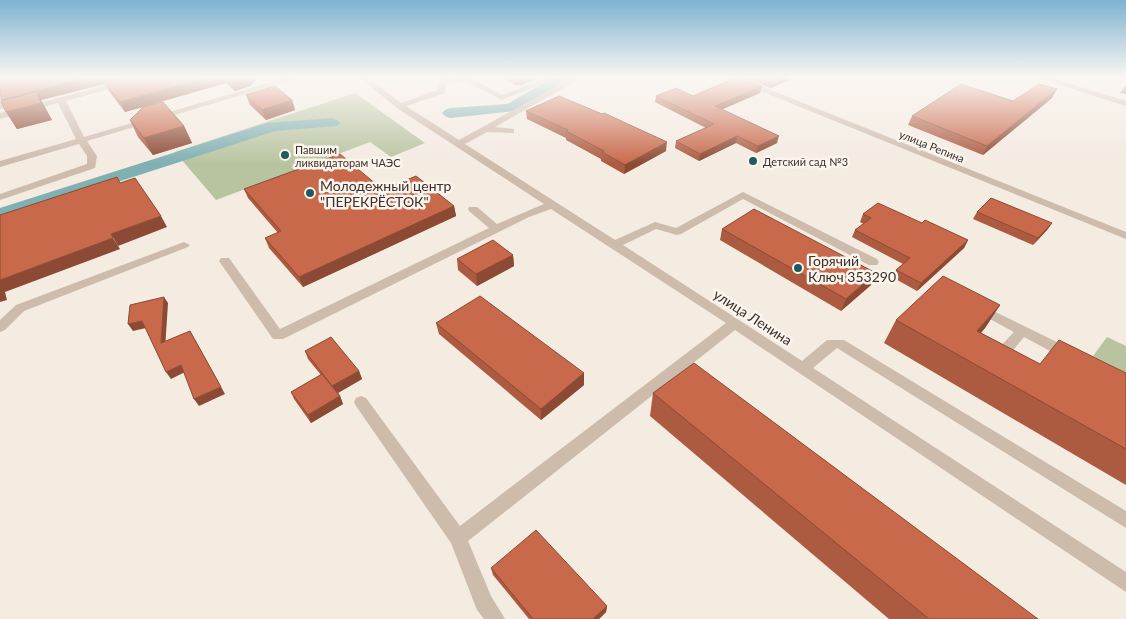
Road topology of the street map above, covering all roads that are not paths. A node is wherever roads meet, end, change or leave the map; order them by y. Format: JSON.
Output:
{"nodes":[{"id":1,"x":40,"y":106,"type":"edge"},
{"id":2,"x":64,"y":106,"type":"edge"},
{"id":3,"x":199,"y":106,"type":"edge"},
{"id":4,"x":400,"y":106,"type":"edge"},
{"id":5,"x":527,"y":106,"type":"edge"},
{"id":6,"x":802,"y":106,"type":"edge"},
{"id":7,"x":0,"y":116,"type":"edge"},
{"id":8,"x":485,"y":129,"type":"junction"},
{"id":9,"x":511,"y":131,"type":"dead end"},
{"id":10,"x":81,"y":140,"type":"junction"},
{"id":11,"x":458,"y":144,"type":"junction"},
{"id":12,"x":0,"y":164,"type":"edge"},
{"id":13,"x":0,"y":197,"type":"edge"},
{"id":14,"x":552,"y":205,"type":"junction"},
{"id":15,"x":473,"y":209,"type":"dead end"},
{"id":16,"x":496,"y":229,"type":"junction"},
{"id":17,"x":1126,"y":236,"type":"edge"},
{"id":18,"x":184,"y":245,"type":"dead end"},
{"id":19,"x":615,"y":245,"type":"junction"},
{"id":20,"x":225,"y":261,"type":"dead end"},
{"id":21,"x":873,"y":262,"type":"dead end"},
{"id":22,"x":970,"y":303,"type":"edge"},
{"id":23,"x":735,"y":323,"type":"junction"},
{"id":24,"x":0,"y":327,"type":"edge"},
{"id":25,"x":1023,"y":330,"type":"junction"},
{"id":26,"x":998,"y":358,"type":"edge"},
{"id":27,"x":1083,"y":362,"type":"edge"},
{"id":28,"x":803,"y":368,"type":"junction"},
{"id":29,"x":361,"y":402,"type":"dead end"},
{"id":30,"x":1126,"y":520,"type":"edge"},
{"id":31,"x":458,"y":538,"type":"junction"},
{"id":32,"x":1126,"y":583,"type":"edge"},
{"id":33,"x":496,"y":619,"type":"edge"}],
"edges":[{"from":1,"to":7,"type":"street"},
{"from":2,"to":10,"type":"street"},
{"from":3,"to":10,"type":"street"},
{"from":4,"to":11,"type":"street","name":"улица Ленина"},
{"from":5,"to":8,"type":"street"},
{"from":6,"to":17,"type":"street","name":"улица Репина"},
{"from":8,"to":9,"type":"street"},
{"from":8,"to":11,"type":"street"},
{"from":10,"to":12,"type":"street"},
{"from":10,"to":13,"type":"street"},
{"from":11,"to":14,"type":"street","name":"улица Ленина"},
{"from":14,"to":16,"type":"street"},
{"from":14,"to":19,"type":"street","name":"улица Ленина"},
{"from":15,"to":16,"type":"street"},
{"from":16,"to":20,"type":"street"},
{"from":18,"to":24,"type":"street"},
{"from":19,"to":21,"type":"street"},
{"from":19,"to":23,"type":"street","name":"улица Ленина"},
{"from":22,"to":25,"type":"street"},
{"from":23,"to":28,"type":"street","name":"улица Ленина"},
{"from":23,"to":31,"type":"street"},
{"from":25,"to":26,"type":"street"},
{"from":25,"to":27,"type":"street"},
{"from":28,"to":30,"type":"street"},
{"from":28,"to":32,"type":"street","name":"улица Ленина"},
{"from":29,"to":31,"type":"street"},
{"from":31,"to":33,"type":"street"}]}
